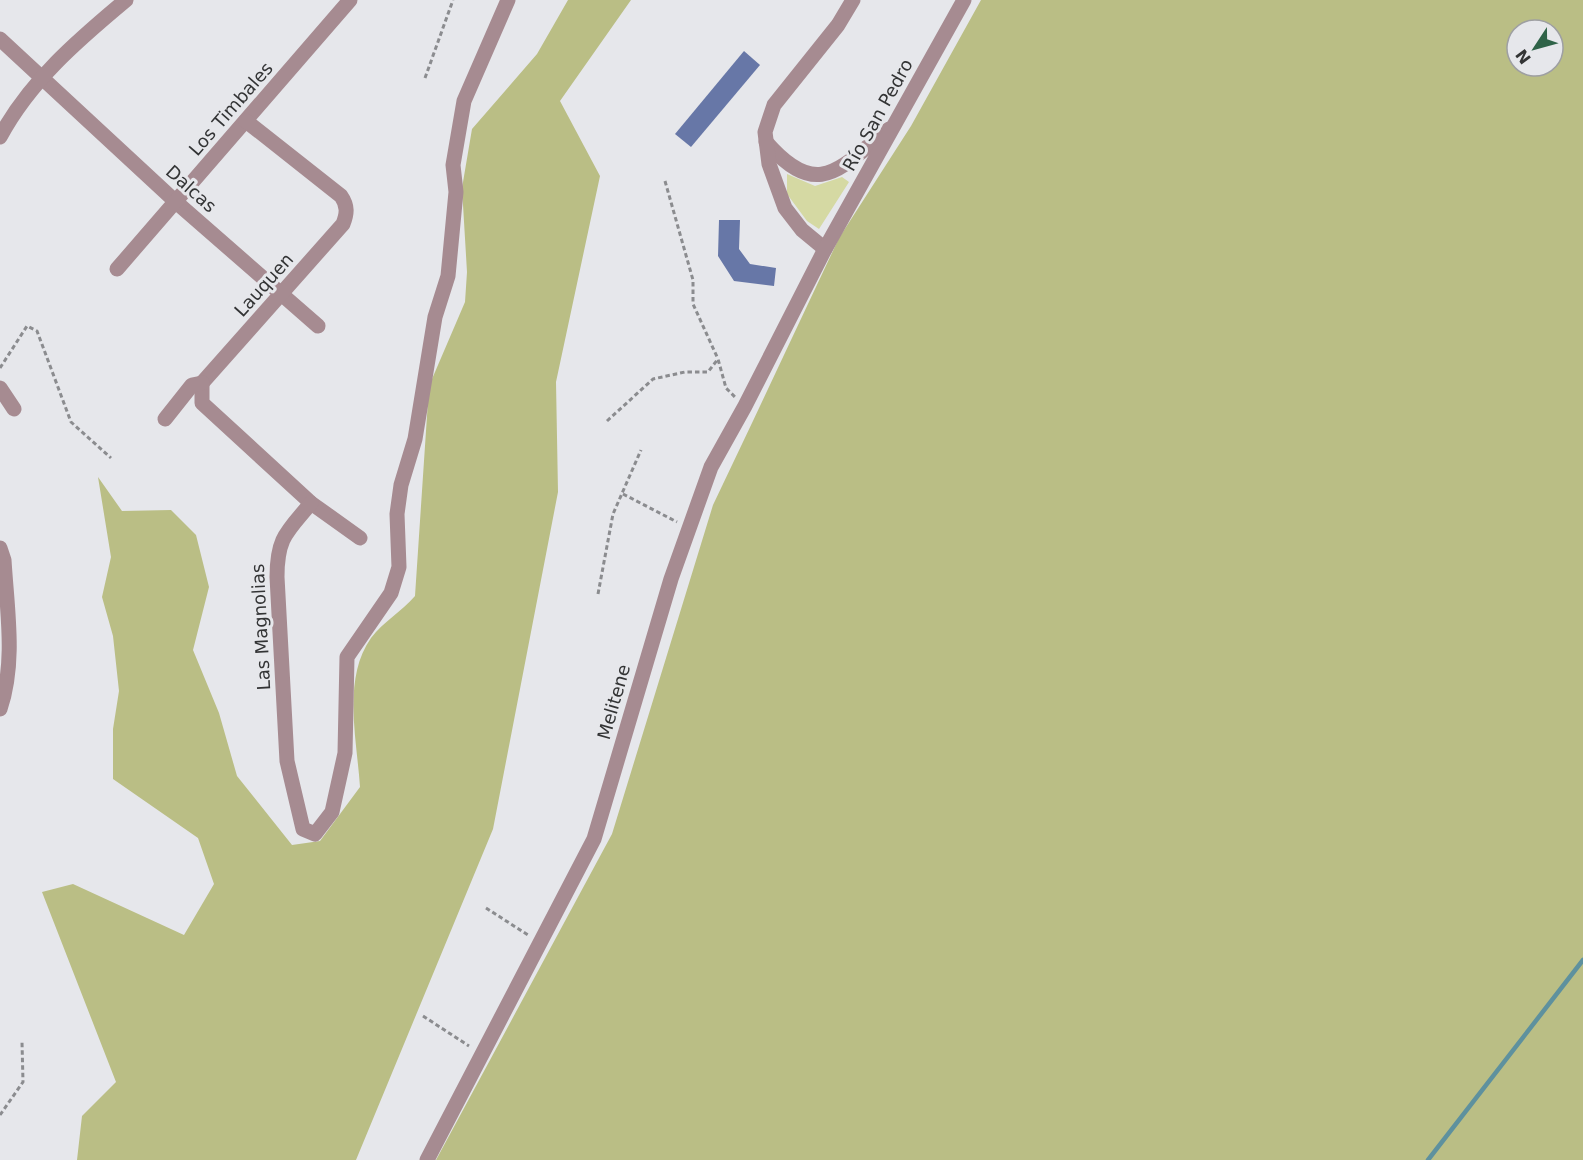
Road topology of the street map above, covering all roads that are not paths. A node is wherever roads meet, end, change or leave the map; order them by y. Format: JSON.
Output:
{"nodes":[{"id":1,"x":126,"y":0,"type":"edge"},
{"id":2,"x":350,"y":0,"type":"edge"},
{"id":3,"x":508,"y":0,"type":"edge"},
{"id":4,"x":853,"y":0,"type":"edge"},
{"id":5,"x":964,"y":0,"type":"edge"},
{"id":6,"x":0,"y":39,"type":"edge"},
{"id":7,"x":42,"y":76,"type":"junction"},
{"id":8,"x":246,"y":121,"type":"junction"},
{"id":9,"x":896,"y":123,"type":"junction"},
{"id":10,"x":0,"y":137,"type":"edge"},
{"id":11,"x":766,"y":142,"type":"junction"},
{"id":12,"x":176,"y":202,"type":"junction"},
{"id":13,"x":825,"y":249,"type":"junction"},
{"id":14,"x":117,"y":269,"type":"dead end"},
{"id":15,"x":282,"y":295,"type":"junction"},
{"id":16,"x":318,"y":326,"type":"dead end"},
{"id":17,"x":202,"y":383,"type":"junction"},
{"id":18,"x":0,"y":388,"type":"edge"},
{"id":19,"x":14,"y":409,"type":"dead end"},
{"id":20,"x":165,"y":418,"type":"dead end"},
{"id":21,"x":311,"y":503,"type":"junction"},
{"id":22,"x":360,"y":538,"type":"dead end"},
{"id":23,"x":0,"y":548,"type":"edge"},
{"id":24,"x":0,"y":709,"type":"edge"},
{"id":25,"x":427,"y":1160,"type":"edge"}],
"edges":[{"from":1,"to":7,"type":"street"},
{"from":2,"to":8,"type":"street","name":"Los Timbales"},
{"from":3,"to":21,"type":"street","name":"Las Magnolias"},
{"from":4,"to":11,"type":"street"},
{"from":5,"to":9,"type":"street","name":"Río San Pedro"},
{"from":6,"to":7,"type":"street","name":"Dalcas"},
{"from":7,"to":10,"type":"street"},
{"from":7,"to":12,"type":"street","name":"Dalcas"},
{"from":8,"to":12,"type":"street","name":"Los Timbales"},
{"from":8,"to":15,"type":"street","name":"Lauquen"},
{"from":9,"to":11,"type":"street"},
{"from":9,"to":13,"type":"street","name":"Río San Pedro"},
{"from":11,"to":13,"type":"street"},
{"from":12,"to":14,"type":"street","name":"Los Timbales"},
{"from":12,"to":15,"type":"street","name":"Dalcas"},
{"from":13,"to":25,"type":"street","name":"Melitene"},
{"from":15,"to":16,"type":"street","name":"Dalcas"},
{"from":15,"to":17,"type":"street","name":"Lauquen"},
{"from":17,"to":20,"type":"street","name":"Lauquen"},
{"from":17,"to":21,"type":"street"},
{"from":18,"to":19,"type":"street"},
{"from":21,"to":22,"type":"street"},
{"from":23,"to":24,"type":"street"}]}
